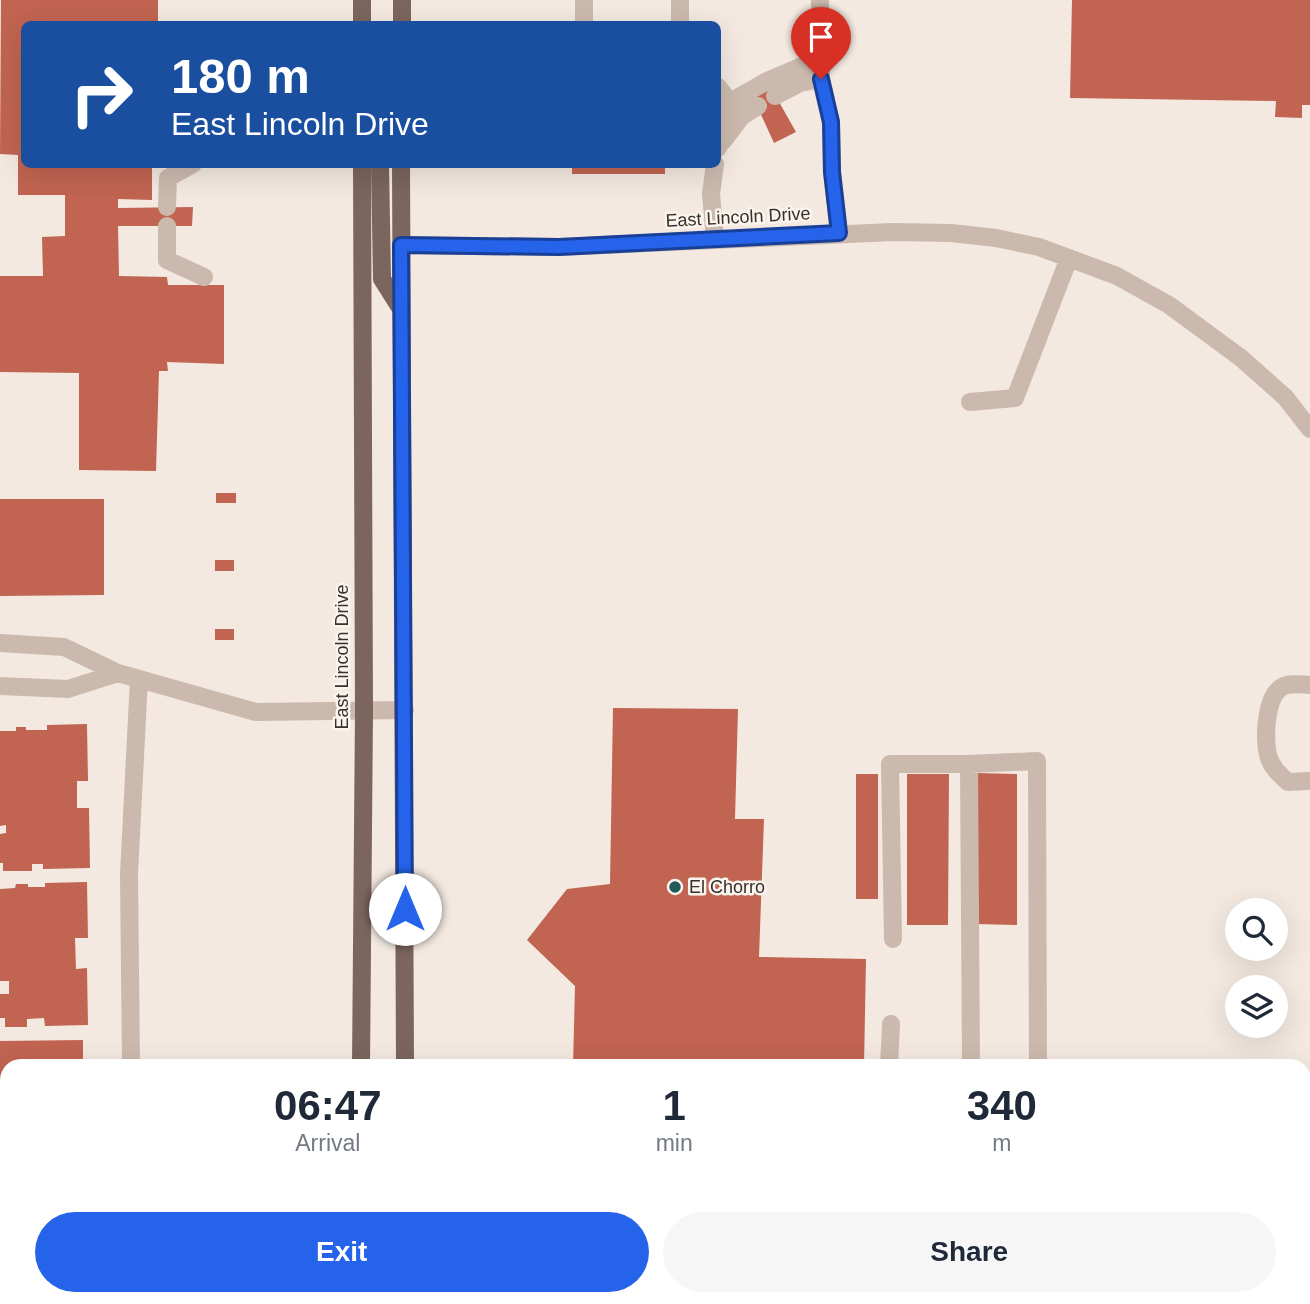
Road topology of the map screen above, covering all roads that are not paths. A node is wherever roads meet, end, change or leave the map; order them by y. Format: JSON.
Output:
{"nodes":[{"id":1,"x":362,"y":0,"type":"edge"},
{"id":2,"x":402,"y":0,"type":"edge"},
{"id":3,"x":584,"y":0,"type":"edge"},
{"id":4,"x":680,"y":0,"type":"edge"},
{"id":5,"x":820,"y":0,"type":"edge"},
{"id":6,"x":362,"y":21,"type":"edge"},
{"id":7,"x":402,"y":21,"type":"edge"},
{"id":8,"x":584,"y":21,"type":"edge"},
{"id":9,"x":680,"y":21,"type":"edge"},
{"id":10,"x":821,"y":58,"type":"junction"},
{"id":11,"x":821,"y":79,"type":"junction"},
{"id":12,"x":721,"y":91,"type":"edge"},
{"id":13,"x":775,"y":96,"type":"dead end"},
{"id":14,"x":758,"y":106,"type":"dead end"},
{"id":15,"x":736,"y":109,"type":"junction"},
{"id":16,"x":721,"y":142,"type":"edge"},
{"id":17,"x":186,"y":168,"type":"edge"},
{"id":18,"x":362,"y":168,"type":"edge"},
{"id":19,"x":380,"y":168,"type":"edge"},
{"id":20,"x":401,"y":168,"type":"edge"},
{"id":21,"x":714,"y":168,"type":"edge"},
{"id":22,"x":167,"y":207,"type":"dead end"},
{"id":23,"x":167,"y":226,"type":"dead end"},
{"id":24,"x":839,"y":233,"type":"junction"},
{"id":25,"x":715,"y":239,"type":"junction"},
{"id":26,"x":401,"y":245,"type":"junction"},
{"id":27,"x":1069,"y":258,"type":"junction"},
{"id":28,"x":204,"y":277,"type":"dead end"},
{"id":29,"x":401,"y":309,"type":"junction"},
{"id":30,"x":970,"y":402,"type":"dead end"},
{"id":31,"x":1310,"y":429,"type":"edge"},
{"id":32,"x":0,"y":643,"type":"edge"},
{"id":33,"x":118,"y":673,"type":"junction"},
{"id":34,"x":139,"y":679,"type":"junction"},
{"id":35,"x":1310,"y":685,"type":"edge"},
{"id":36,"x":0,"y":686,"type":"edge"},
{"id":37,"x":405,"y":710,"type":"junction"},
{"id":38,"x":364,"y":711,"type":"junction"},
{"id":39,"x":969,"y":764,"type":"junction"},
{"id":40,"x":1310,"y":781,"type":"edge"},
{"id":41,"x":893,"y":939,"type":"dead end"},
{"id":42,"x":891,"y":1024,"type":"dead end"},
{"id":43,"x":131,"y":1059,"type":"edge"},
{"id":44,"x":361,"y":1059,"type":"edge"},
{"id":45,"x":405,"y":1059,"type":"edge"},
{"id":46,"x":889,"y":1059,"type":"edge"},
{"id":47,"x":971,"y":1059,"type":"edge"},
{"id":48,"x":1038,"y":1059,"type":"edge"}],
"edges":[{"from":1,"to":6,"type":"main road"},
{"from":2,"to":7,"type":"main road"},
{"from":3,"to":8,"type":"street"},
{"from":4,"to":9,"type":"street"},
{"from":5,"to":10,"type":"street"},
{"from":10,"to":11,"type":"street"},
{"from":10,"to":15,"type":"street"},
{"from":11,"to":13,"type":"street"},
{"from":11,"to":24,"type":"street"},
{"from":12,"to":15,"type":"street"},
{"from":14,"to":15,"type":"street"},
{"from":15,"to":16,"type":"street"},
{"from":17,"to":22,"type":"street"},
{"from":18,"to":38,"type":"main road","name":"East Lincoln Drive"},
{"from":19,"to":29,"type":"main road"},
{"from":20,"to":26,"type":"main road"},
{"from":21,"to":25,"type":"street"},
{"from":23,"to":28,"type":"street"},
{"from":24,"to":25,"type":"street","name":"East Lincoln Drive"},
{"from":24,"to":27,"type":"street","name":"East Lincoln Drive"},
{"from":25,"to":26,"type":"street","name":"East Lincoln Drive"},
{"from":26,"to":29,"type":"main road"},
{"from":27,"to":30,"type":"street"},
{"from":27,"to":31,"type":"street","name":"East Lincoln Drive"},
{"from":29,"to":37,"type":"main road"},
{"from":32,"to":33,"type":"street"},
{"from":33,"to":34,"type":"street"},
{"from":33,"to":36,"type":"street"},
{"from":34,"to":38,"type":"street"},
{"from":34,"to":43,"type":"street"},
{"from":35,"to":40,"type":"street"},
{"from":37,"to":38,"type":"street"},
{"from":37,"to":45,"type":"main road"},
{"from":38,"to":44,"type":"main road","name":"East Lincoln Drive"},
{"from":39,"to":41,"type":"street"},
{"from":39,"to":47,"type":"street"},
{"from":39,"to":48,"type":"street"},
{"from":42,"to":46,"type":"street"}]}
